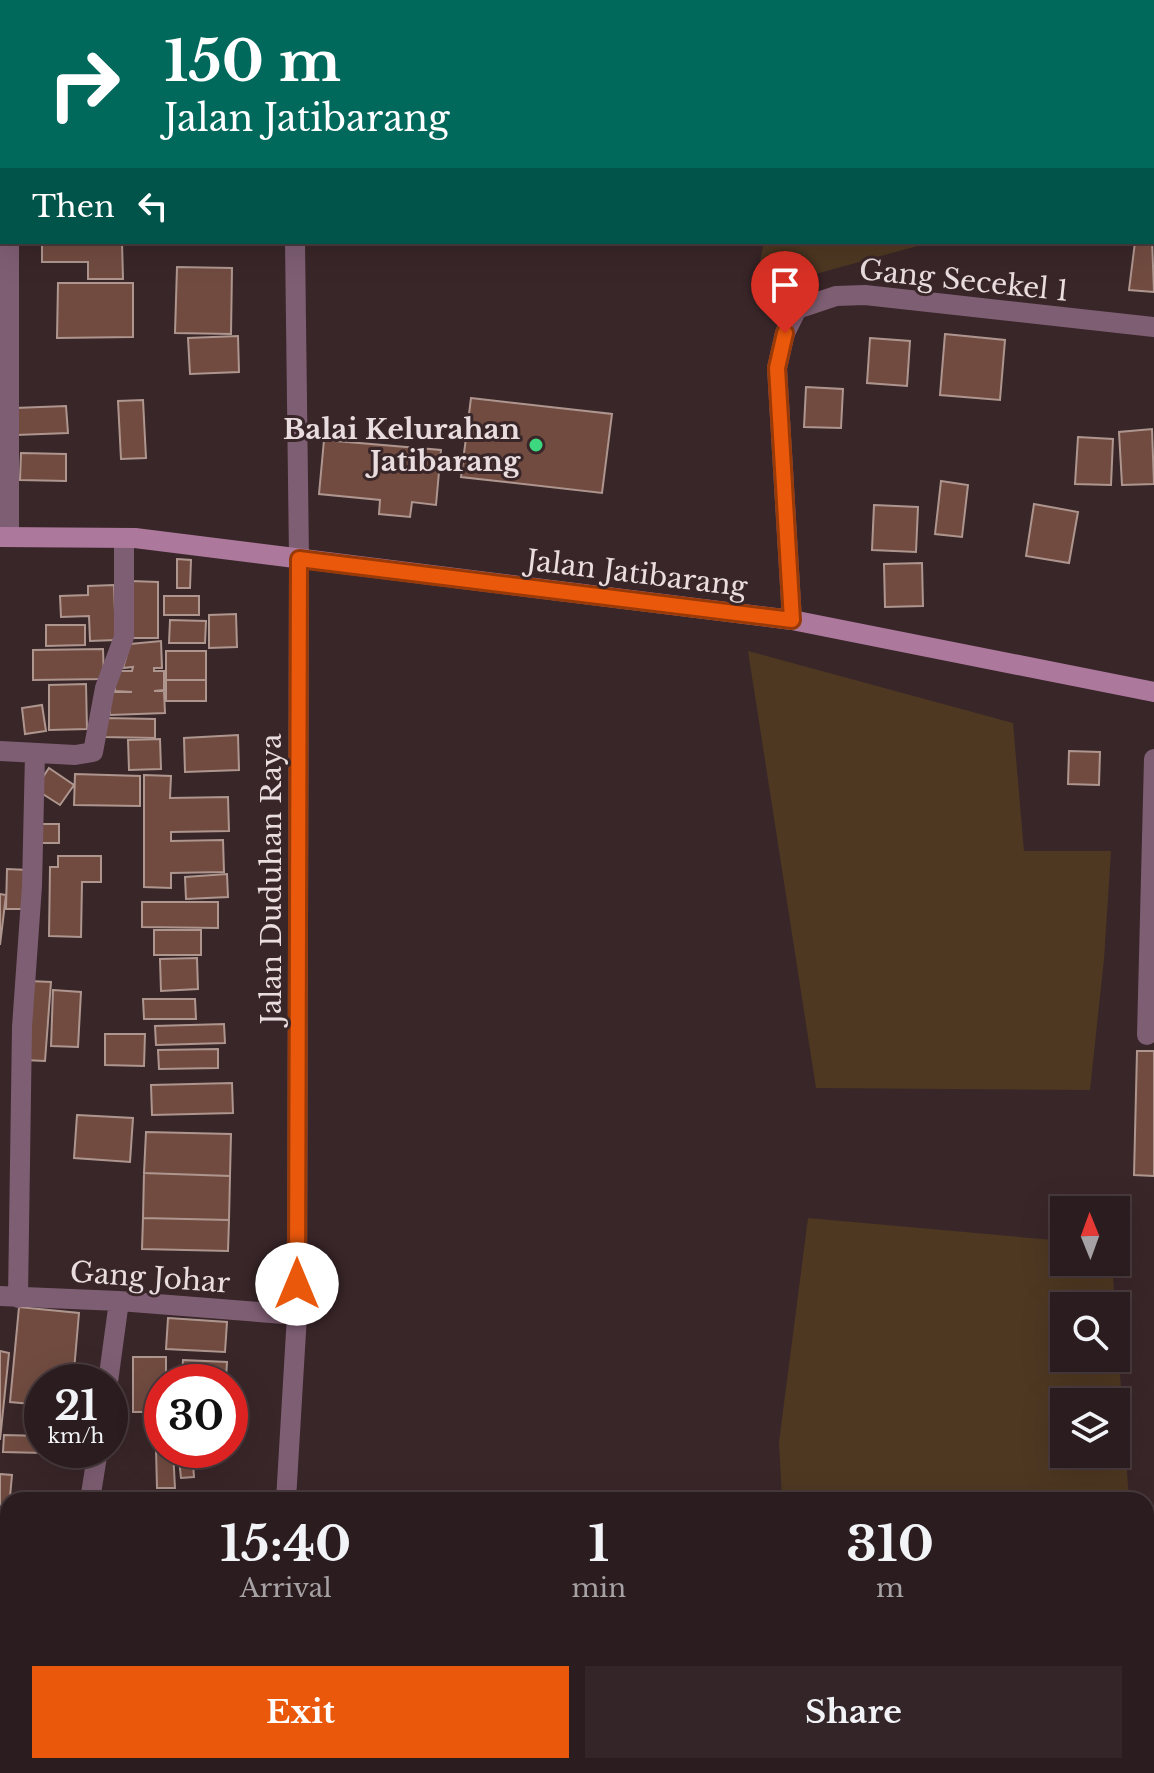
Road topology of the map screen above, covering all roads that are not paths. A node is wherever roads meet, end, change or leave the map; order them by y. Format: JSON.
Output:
{"nodes":[{"id":1,"x":9,"y":244,"type":"edge"},
{"id":2,"x":295,"y":244,"type":"edge"},
{"id":3,"x":1154,"y":327,"type":"edge"},
{"id":4,"x":4,"y":537,"type":"edge"},
{"id":5,"x":124,"y":538,"type":"junction"},
{"id":6,"x":299,"y":559,"type":"junction"},
{"id":7,"x":792,"y":620,"type":"junction"},
{"id":8,"x":1154,"y":692,"type":"edge"},
{"id":9,"x":0,"y":751,"type":"edge"},
{"id":10,"x":35,"y":754,"type":"junction"},
{"id":11,"x":1154,"y":759,"type":"edge"},
{"id":12,"x":1147,"y":1035,"type":"dead end"},
{"id":13,"x":9,"y":1297,"type":"edge"},
{"id":14,"x":119,"y":1301,"type":"junction"},
{"id":15,"x":297,"y":1315,"type":"junction"},
{"id":16,"x":110,"y":1364,"type":"edge"},
{"id":17,"x":95,"y":1468,"type":"edge"},
{"id":18,"x":91,"y":1492,"type":"edge"},
{"id":19,"x":286,"y":1492,"type":"edge"}],
"edges":[{"from":1,"to":4,"type":"street"},
{"from":2,"to":6,"type":"street","name":"Jalan Duduhan Raya"},
{"from":3,"to":7,"type":"street","name":"Gang Secekel 1"},
{"from":4,"to":5,"type":"street"},
{"from":5,"to":6,"type":"street"},
{"from":5,"to":10,"type":"street"},
{"from":6,"to":7,"type":"street","name":"Jalan Jatibarang"},
{"from":6,"to":15,"type":"street","name":"Jalan Duduhan Raya"},
{"from":7,"to":8,"type":"street","name":"Jalan Jatibarang"},
{"from":9,"to":10,"type":"street"},
{"from":10,"to":13,"type":"street"},
{"from":11,"to":12,"type":"street"},
{"from":13,"to":14,"type":"street","name":"Gang Johar"},
{"from":14,"to":15,"type":"street","name":"Gang Johar"},
{"from":14,"to":16,"type":"street"},
{"from":15,"to":19,"type":"street","name":"Jalan Duduhan Raya"},
{"from":17,"to":18,"type":"street"}]}
